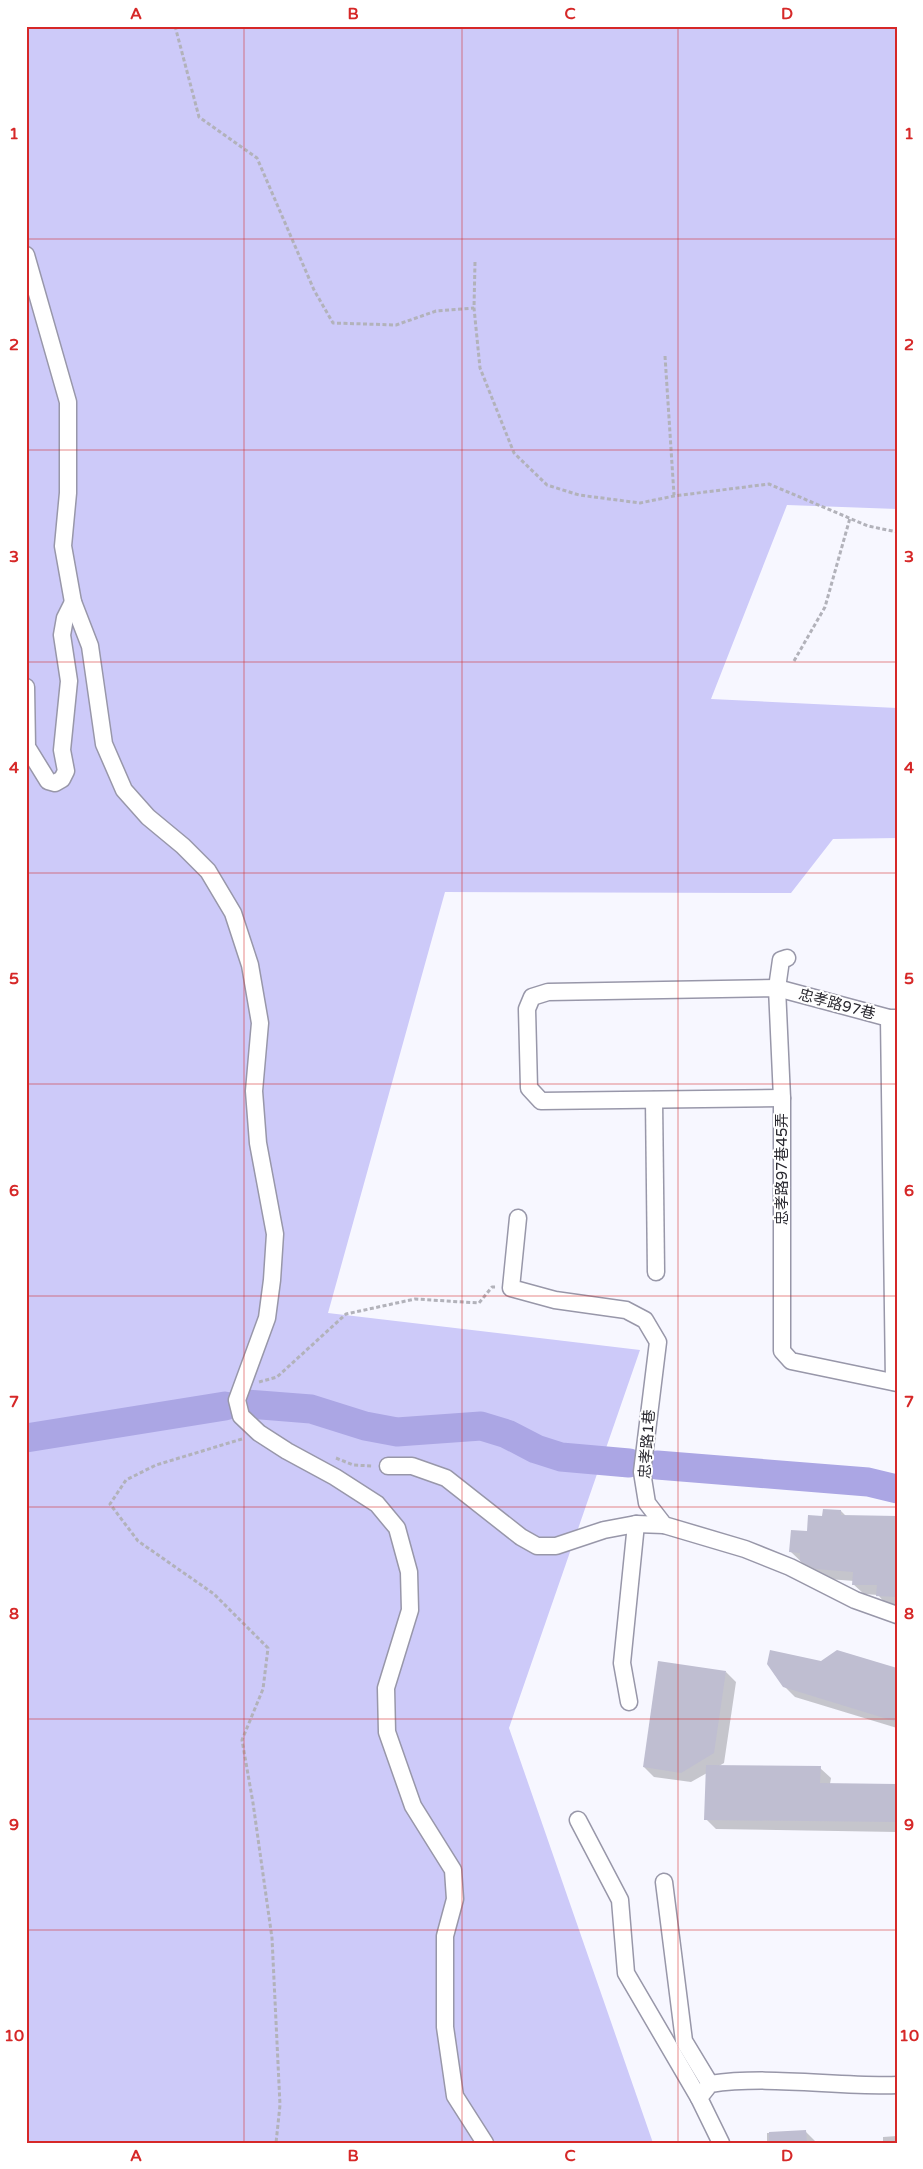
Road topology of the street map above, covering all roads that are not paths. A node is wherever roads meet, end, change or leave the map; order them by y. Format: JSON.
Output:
{"nodes":[{"id":1,"x":26,"y":255,"type":"edge"},
{"id":2,"x":73,"y":602,"type":"junction"},
{"id":3,"x":26,"y":687,"type":"edge"},
{"id":4,"x":787,"y":958,"type":"dead end"},
{"id":5,"x":777,"y":988,"type":"junction"},
{"id":6,"x":893,"y":1018,"type":"edge"},
{"id":7,"x":782,"y":1098,"type":"junction"},
{"id":8,"x":654,"y":1100,"type":"junction"},
{"id":9,"x":518,"y":1218,"type":"dead end"},
{"id":10,"x":656,"y":1272,"type":"dead end"},
{"id":11,"x":895,"y":1382,"type":"edge"},
{"id":12,"x":388,"y":1466,"type":"dead end"},
{"id":13,"x":636,"y":1524,"type":"junction"},
{"id":14,"x":664,"y":1525,"type":"junction"},
{"id":15,"x":897,"y":1615,"type":"edge"},
{"id":16,"x":629,"y":1702,"type":"dead end"},
{"id":17,"x":578,"y":1820,"type":"dead end"},
{"id":18,"x":664,"y":1882,"type":"dead end"},
{"id":19,"x":710,"y":2084,"type":"junction"},
{"id":20,"x":897,"y":2085,"type":"edge"},
{"id":21,"x":699,"y":2098,"type":"junction"},
{"id":22,"x":485,"y":2143,"type":"edge"},
{"id":23,"x":721,"y":2143,"type":"edge"}],
"edges":[{"from":1,"to":2,"type":"street"},
{"from":2,"to":3,"type":"street"},
{"from":2,"to":22,"type":"street"},
{"from":4,"to":5,"type":"street","name":"忠孝路97巷45弄"},
{"from":5,"to":6,"type":"street","name":"忠孝路97巷"},
{"from":5,"to":7,"type":"street","name":"忠孝路97巷45弄"},
{"from":5,"to":8,"type":"street","name":"忠孝路97巷"},
{"from":6,"to":11,"type":"street"},
{"from":7,"to":8,"type":"street"},
{"from":7,"to":11,"type":"street","name":"忠孝路97巷45弄"},
{"from":8,"to":10,"type":"street"},
{"from":9,"to":14,"type":"street","name":"忠孝路1巷"},
{"from":12,"to":13,"type":"street"},
{"from":13,"to":14,"type":"street"},
{"from":13,"to":16,"type":"street"},
{"from":14,"to":15,"type":"street"},
{"from":17,"to":21,"type":"street"},
{"from":18,"to":19,"type":"street"},
{"from":19,"to":20,"type":"street"},
{"from":19,"to":21,"type":"street"},
{"from":21,"to":23,"type":"street"}]}
